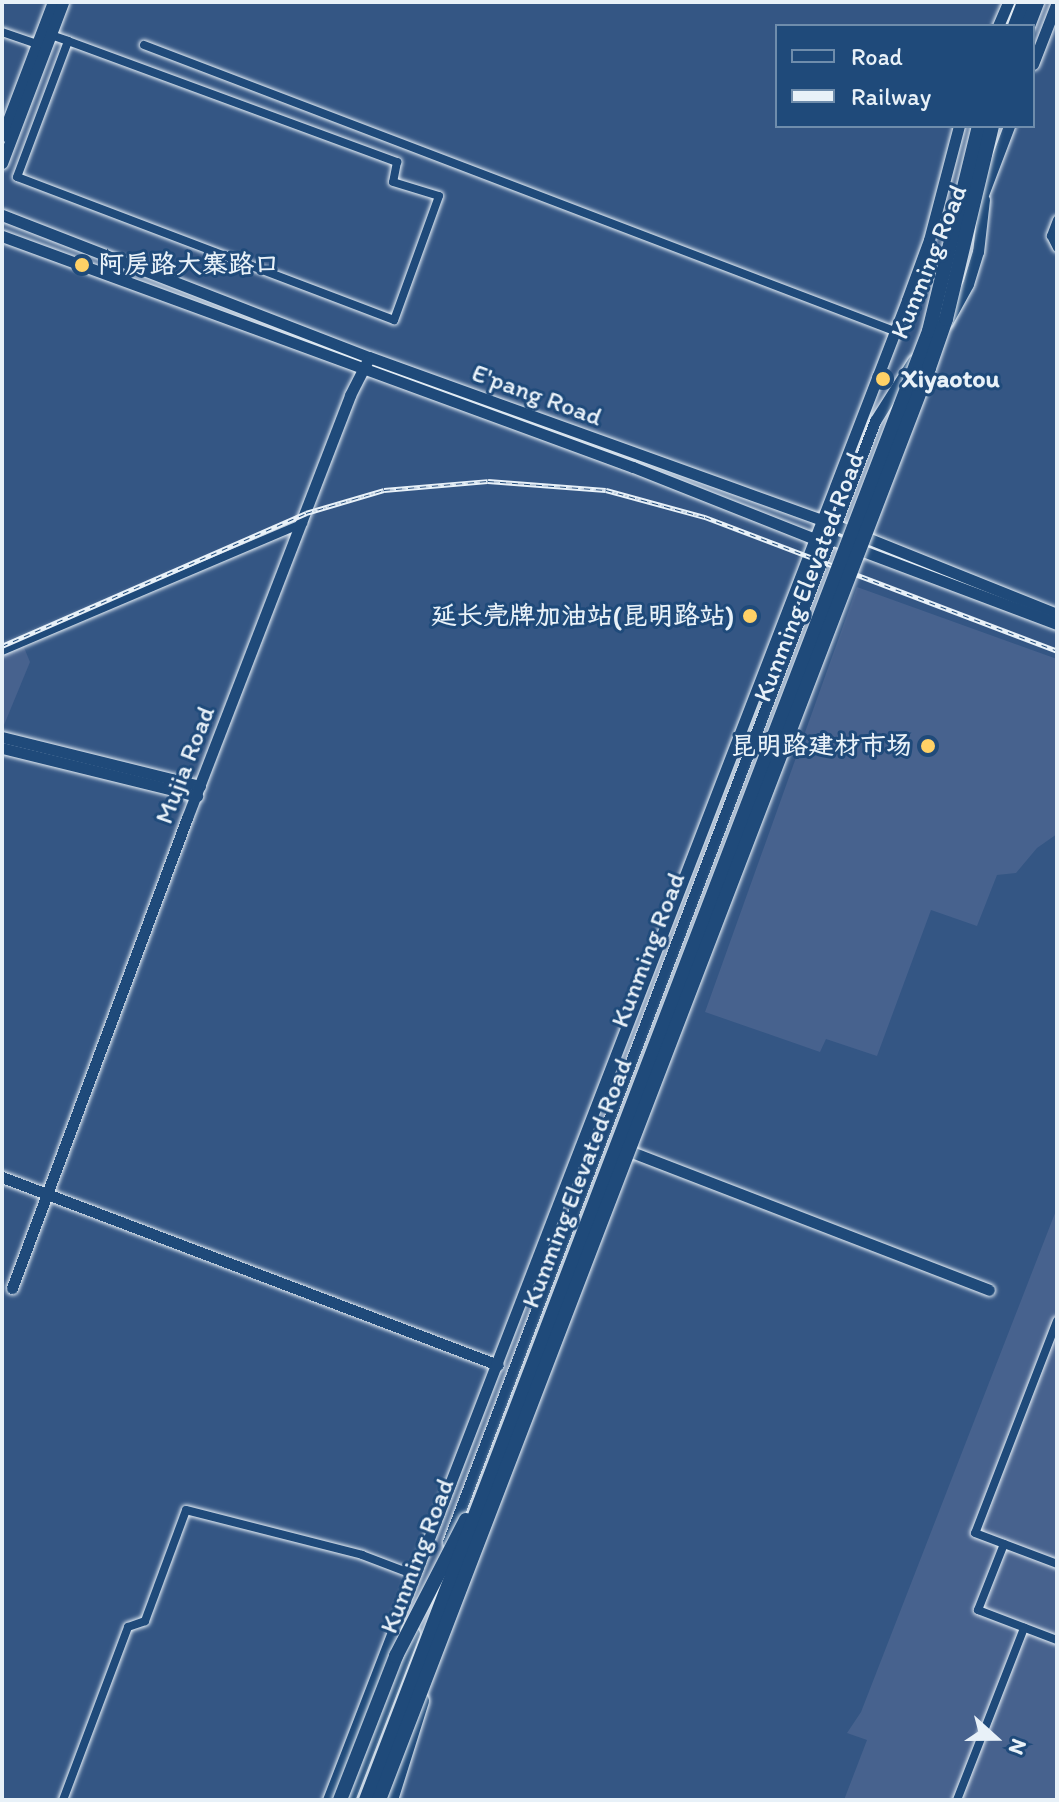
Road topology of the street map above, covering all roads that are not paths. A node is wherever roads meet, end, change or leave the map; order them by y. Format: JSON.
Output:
{"nodes":[{"id":1,"x":53,"y":2,"type":"edge"},
{"id":2,"x":63,"y":2,"type":"edge"},
{"id":3,"x":1008,"y":2,"type":"edge"},
{"id":4,"x":1024,"y":2,"type":"edge"},
{"id":5,"x":1037,"y":2,"type":"edge"},
{"id":6,"x":1057,"y":2,"type":"edge"},
{"id":7,"x":999,"y":24,"type":"edge"},
{"id":8,"x":1016,"y":24,"type":"edge"},
{"id":9,"x":1029,"y":24,"type":"edge"},
{"id":10,"x":2,"y":32,"type":"edge"},
{"id":11,"x":51,"y":35,"type":"junction"},
{"id":12,"x":68,"y":41,"type":"junction"},
{"id":13,"x":37,"y":44,"type":"junction"},
{"id":14,"x":144,"y":45,"type":"dead end"},
{"id":15,"x":1035,"y":59,"type":"edge"},
{"id":16,"x":958,"y":128,"type":"edge"},
{"id":17,"x":979,"y":128,"type":"edge"},
{"id":18,"x":992,"y":128,"type":"edge"},
{"id":19,"x":1008,"y":128,"type":"edge"},
{"id":20,"x":2,"y":136,"type":"edge"},
{"id":21,"x":2,"y":163,"type":"edge"},
{"id":22,"x":987,"y":185,"type":"junction"},
{"id":23,"x":2,"y":215,"type":"edge"},
{"id":24,"x":1057,"y":220,"type":"edge"},
{"id":25,"x":2,"y":236,"type":"edge"},
{"id":26,"x":59,"y":236,"type":"junction"},
{"id":27,"x":1057,"y":248,"type":"edge"},
{"id":28,"x":52,"y":254,"type":"junction"},
{"id":29,"x":894,"y":331,"type":"junction"},
{"id":30,"x":917,"y":355,"type":"junction"},
{"id":31,"x":367,"y":362,"type":"junction"},
{"id":32,"x":756,"y":496,"type":"junction"},
{"id":33,"x":750,"y":514,"type":"junction"},
{"id":34,"x":822,"y":520,"type":"junction"},
{"id":35,"x":303,"y":523,"type":"junction"},
{"id":36,"x":835,"y":526,"type":"junction"},
{"id":37,"x":815,"y":539,"type":"junction"},
{"id":38,"x":831,"y":539,"type":"junction"},
{"id":39,"x":1057,"y":614,"type":"edge"},
{"id":40,"x":1057,"y":624,"type":"edge"},
{"id":41,"x":2,"y":651,"type":"edge"},
{"id":42,"x":2,"y":737,"type":"edge"},
{"id":43,"x":2,"y":748,"type":"edge"},
{"id":44,"x":198,"y":791,"type":"junction"},
{"id":45,"x":586,"y":1134,"type":"junction"},
{"id":46,"x":602,"y":1140,"type":"junction"},
{"id":47,"x":2,"y":1177,"type":"edge"},
{"id":48,"x":49,"y":1193,"type":"junction"},
{"id":49,"x":12,"y":1288,"type":"dead end"},
{"id":50,"x":989,"y":1290,"type":"dead end"},
{"id":51,"x":1057,"y":1321,"type":"edge"},
{"id":52,"x":498,"y":1365,"type":"junction"},
{"id":53,"x":490,"y":1478,"type":"junction"},
{"id":54,"x":1004,"y":1544,"type":"junction"},
{"id":55,"x":1057,"y":1564,"type":"edge"},
{"id":56,"x":415,"y":1575,"type":"junction"},
{"id":57,"x":1024,"y":1628,"type":"junction"},
{"id":58,"x":1057,"y":1640,"type":"edge"},
{"id":59,"x":431,"y":1665,"type":"junction"},
{"id":60,"x":63,"y":1800,"type":"edge"},
{"id":61,"x":328,"y":1800,"type":"edge"},
{"id":62,"x":340,"y":1800,"type":"edge"},
{"id":63,"x":349,"y":1800,"type":"edge"},
{"id":64,"x":366,"y":1800,"type":"edge"},
{"id":65,"x":379,"y":1800,"type":"edge"},
{"id":66,"x":391,"y":1800,"type":"edge"},
{"id":67,"x":957,"y":1800,"type":"edge"}],
"edges":[{"from":1,"to":13,"type":"main road"},
{"from":2,"to":11,"type":"main road"},
{"from":3,"to":7,"type":"main road"},
{"from":4,"to":8,"type":"highway"},
{"from":5,"to":9,"type":"highway"},
{"from":6,"to":15,"type":"main road"},
{"from":10,"to":13,"type":"street"},
{"from":11,"to":12,"type":"street"},
{"from":11,"to":21,"type":"main road"},
{"from":12,"to":12,"type":"street"},
{"from":13,"to":20,"type":"main road"},
{"from":14,"to":29,"type":"street"},
{"from":16,"to":29,"type":"main road","name":"Kunming Road"},
{"from":17,"to":53,"type":"highway","name":"Kunming Elevated Road","bridge":true},
{"from":18,"to":59,"type":"highway","name":"Kunming Elevated Road","bridge":true},
{"from":19,"to":22,"type":"main road","name":"Kunming Road"},
{"from":22,"to":30,"type":"main road","name":"Kunming Road"},
{"from":22,"to":30,"type":"main road"},
{"from":23,"to":26,"type":"main road","name":"E'pang Road"},
{"from":24,"to":27,"type":"street"},
{"from":25,"to":28,"type":"main road","name":"E'pang Road"},
{"from":26,"to":28,"type":"main road"},
{"from":26,"to":31,"type":"main road","name":"E'pang Road"},
{"from":28,"to":31,"type":"main road","name":"E'pang Road"},
{"from":29,"to":34,"type":"main road","name":"Kunming Road"},
{"from":30,"to":36,"type":"main road","name":"Kunming Road"},
{"from":31,"to":32,"type":"main road","name":"E'pang Road"},
{"from":31,"to":33,"type":"main road","name":"E'pang Road"},
{"from":31,"to":35,"type":"main road","name":"Mujia Road"},
{"from":32,"to":33,"type":"main road"},
{"from":32,"to":34,"type":"main road","name":"E'pang Road"},
{"from":33,"to":37,"type":"main road","name":"E'pang Road"},
{"from":34,"to":36,"type":"main road","name":"E'pang Road"},
{"from":34,"to":37,"type":"main road","name":"Kunming Road"},
{"from":35,"to":41,"type":"street"},
{"from":35,"to":44,"type":"main road","name":"Mujia Road"},
{"from":36,"to":38,"type":"main road","name":"Kunming Road"},
{"from":36,"to":39,"type":"main road","name":"E'pang Road"},
{"from":37,"to":38,"type":"main road","name":"E'pang Road"},
{"from":37,"to":45,"type":"main road","name":"Kunming Road"},
{"from":38,"to":40,"type":"main road","name":"E'pang Road"},
{"from":38,"to":46,"type":"main road","name":"Kunming Road"},
{"from":42,"to":44,"type":"main road"},
{"from":43,"to":44,"type":"main road"},
{"from":44,"to":48,"type":"main road","name":"Mujia Road"},
{"from":45,"to":46,"type":"main road"},
{"from":45,"to":52,"type":"main road","name":"Kunming Road"},
{"from":46,"to":50,"type":"main road"},
{"from":46,"to":63,"type":"main road","name":"Kunming Road"},
{"from":47,"to":48,"type":"main road"},
{"from":48,"to":49,"type":"main road","name":"Mujia Road"},
{"from":48,"to":52,"type":"main road"},
{"from":51,"to":54,"type":"street"},
{"from":52,"to":56,"type":"main road","name":"Kunming Road"},
{"from":53,"to":62,"type":"highway","bridge":true},
{"from":53,"to":64,"type":"highway","name":"Kunming Elevated Road","bridge":true},
{"from":54,"to":55,"type":"street"},
{"from":54,"to":57,"type":"street"},
{"from":56,"to":60,"type":"street"},
{"from":56,"to":61,"type":"main road","name":"Kunming Road"},
{"from":57,"to":58,"type":"street"},
{"from":57,"to":67,"type":"street"},
{"from":59,"to":65,"type":"highway","name":"Kunming Elevated Road","bridge":true},
{"from":59,"to":66,"type":"highway","bridge":true}]}
